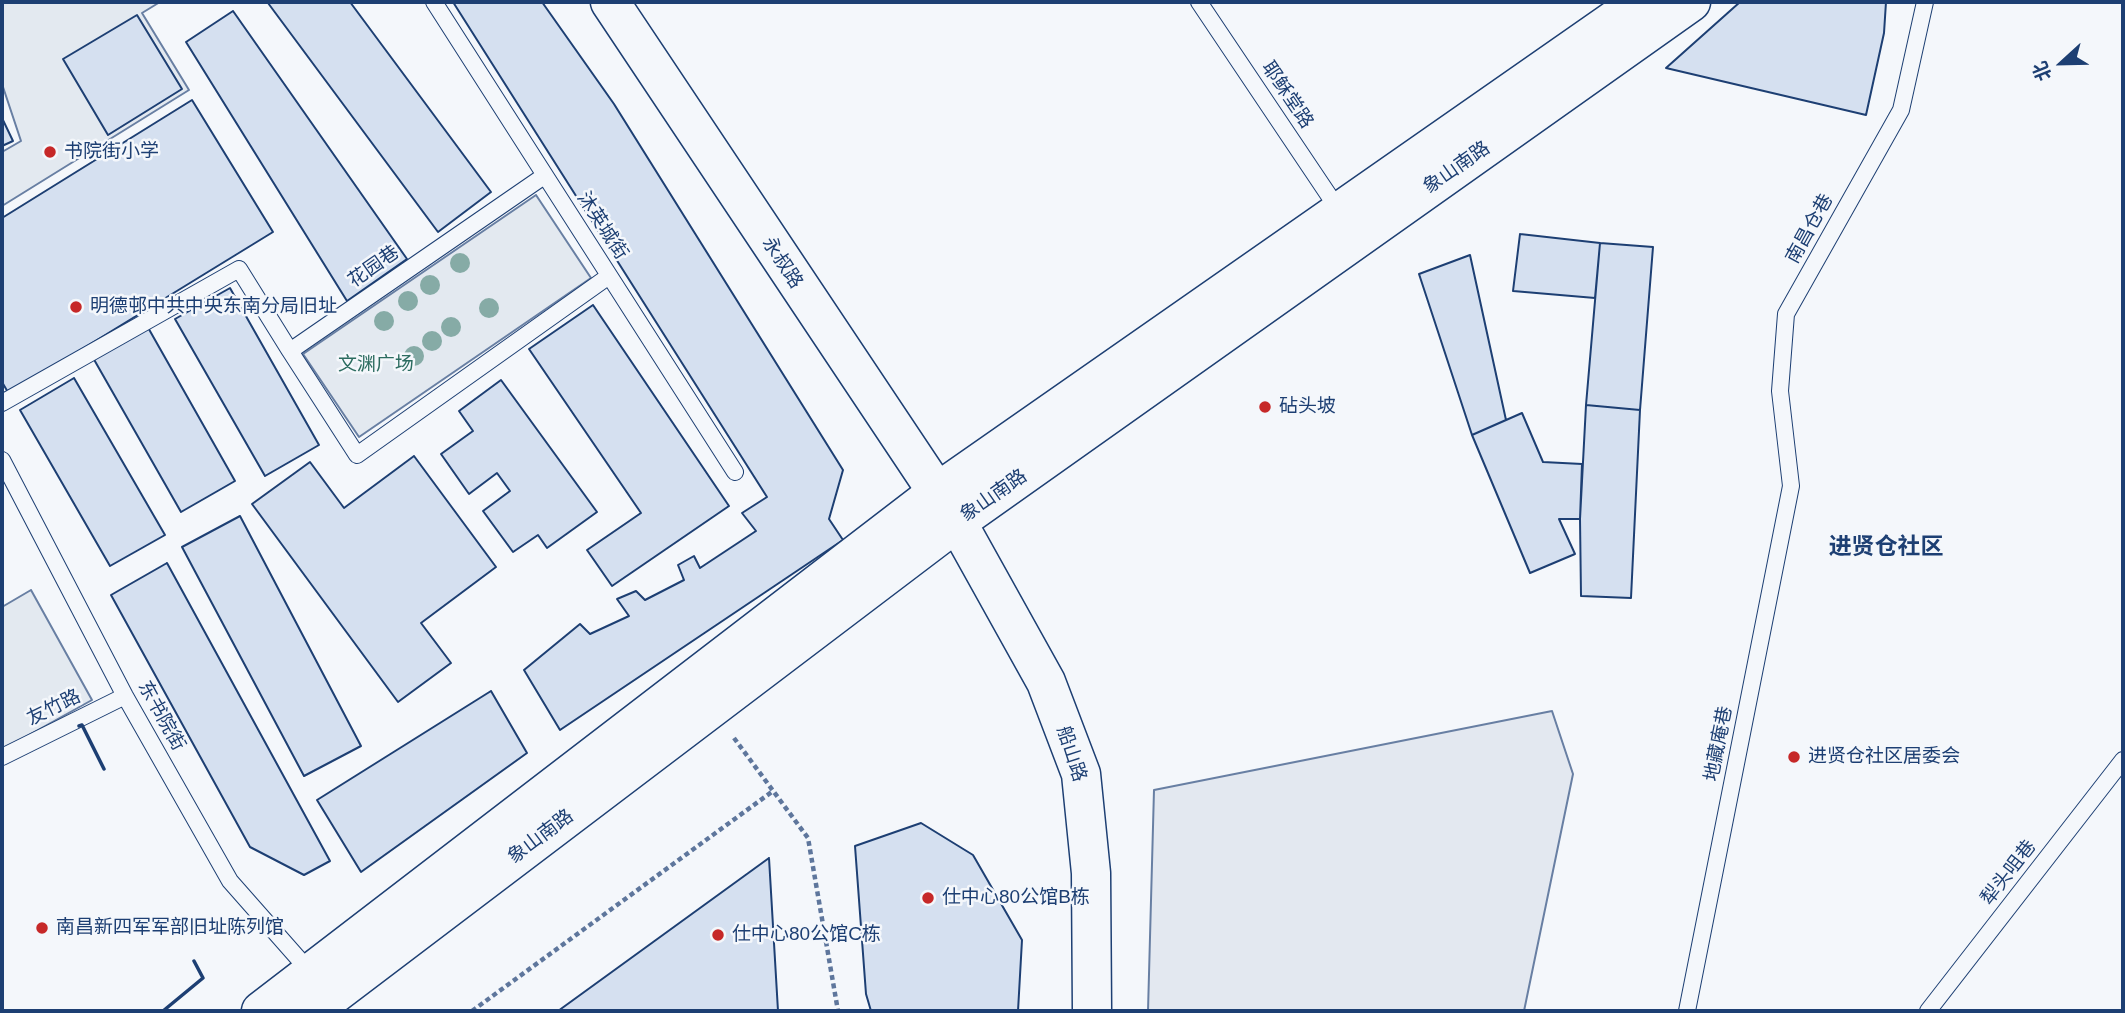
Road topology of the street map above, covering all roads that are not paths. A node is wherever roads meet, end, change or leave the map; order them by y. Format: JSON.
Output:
{"nodes":[{"id":1,"x":434,"y":2,"type":"edge"},
{"id":2,"x":610,"y":2,"type":"edge"},
{"id":3,"x":1199,"y":2,"type":"edge"},
{"id":4,"x":1640,"y":2,"type":"edge"},
{"id":5,"x":1691,"y":2,"type":"edge"},
{"id":6,"x":1925,"y":2,"type":"edge"},
{"id":7,"x":544,"y":176,"type":"junction"},
{"id":8,"x":1340,"y":212,"type":"junction"},
{"id":9,"x":609,"y":276,"type":"junction"},
{"id":10,"x":290,"y":351,"type":"junction"},
{"id":11,"x":2,"y":402,"type":"edge"},
{"id":12,"x":2,"y":460,"type":"edge"},
{"id":13,"x":735,"y":472,"type":"dead end"},
{"id":14,"x":1791,"y":486,"type":"joint"},
{"id":15,"x":946,"y":508,"type":"junction"},
{"id":16,"x":125,"y":696,"type":"junction"},
{"id":17,"x":2,"y":757,"type":"edge"},
{"id":18,"x":2123,"y":760,"type":"edge"},
{"id":19,"x":326,"y":998,"type":"edge"},
{"id":20,"x":261,"y":1011,"type":"edge"},
{"id":21,"x":1092,"y":1011,"type":"edge"},
{"id":22,"x":1687,"y":1011,"type":"edge"},
{"id":23,"x":1928,"y":1011,"type":"edge"}],
"edges":[{"from":1,"to":7,"type":"lane","name":"沐英城街"},
{"from":2,"to":15,"type":"main road","name":"永叔路"},
{"from":3,"to":8,"type":"lane","name":"耶稣堂路"},
{"from":4,"to":8,"type":"main road","name":"象山南路"},
{"from":5,"to":15,"type":"main road","name":"象山南路"},
{"from":6,"to":14,"type":"lane","name":"南昌仓巷"},
{"from":7,"to":9,"type":"lane","name":"沐英城街"},
{"from":7,"to":10,"type":"lane","name":"花园巷"},
{"from":8,"to":15,"type":"main road","name":"象山南路"},
{"from":9,"to":10,"type":"lane"},
{"from":9,"to":13,"type":"lane","name":"沐英城街"},
{"from":10,"to":11,"type":"lane"},
{"from":12,"to":16,"type":"lane","name":"东书院街"},
{"from":14,"to":22,"type":"lane","name":"地藏庵巷"},
{"from":15,"to":19,"type":"main road","name":"象山南路"},
{"from":15,"to":19,"type":"main road","name":"象山南路"},
{"from":15,"to":21,"type":"main road","name":"船山路"},
{"from":16,"to":17,"type":"lane","name":"友竹路"},
{"from":16,"to":19,"type":"lane","name":"东书院街"},
{"from":18,"to":23,"type":"lane","name":"犁头咀巷"},
{"from":19,"to":20,"type":"main road","name":"象山南路"}]}
